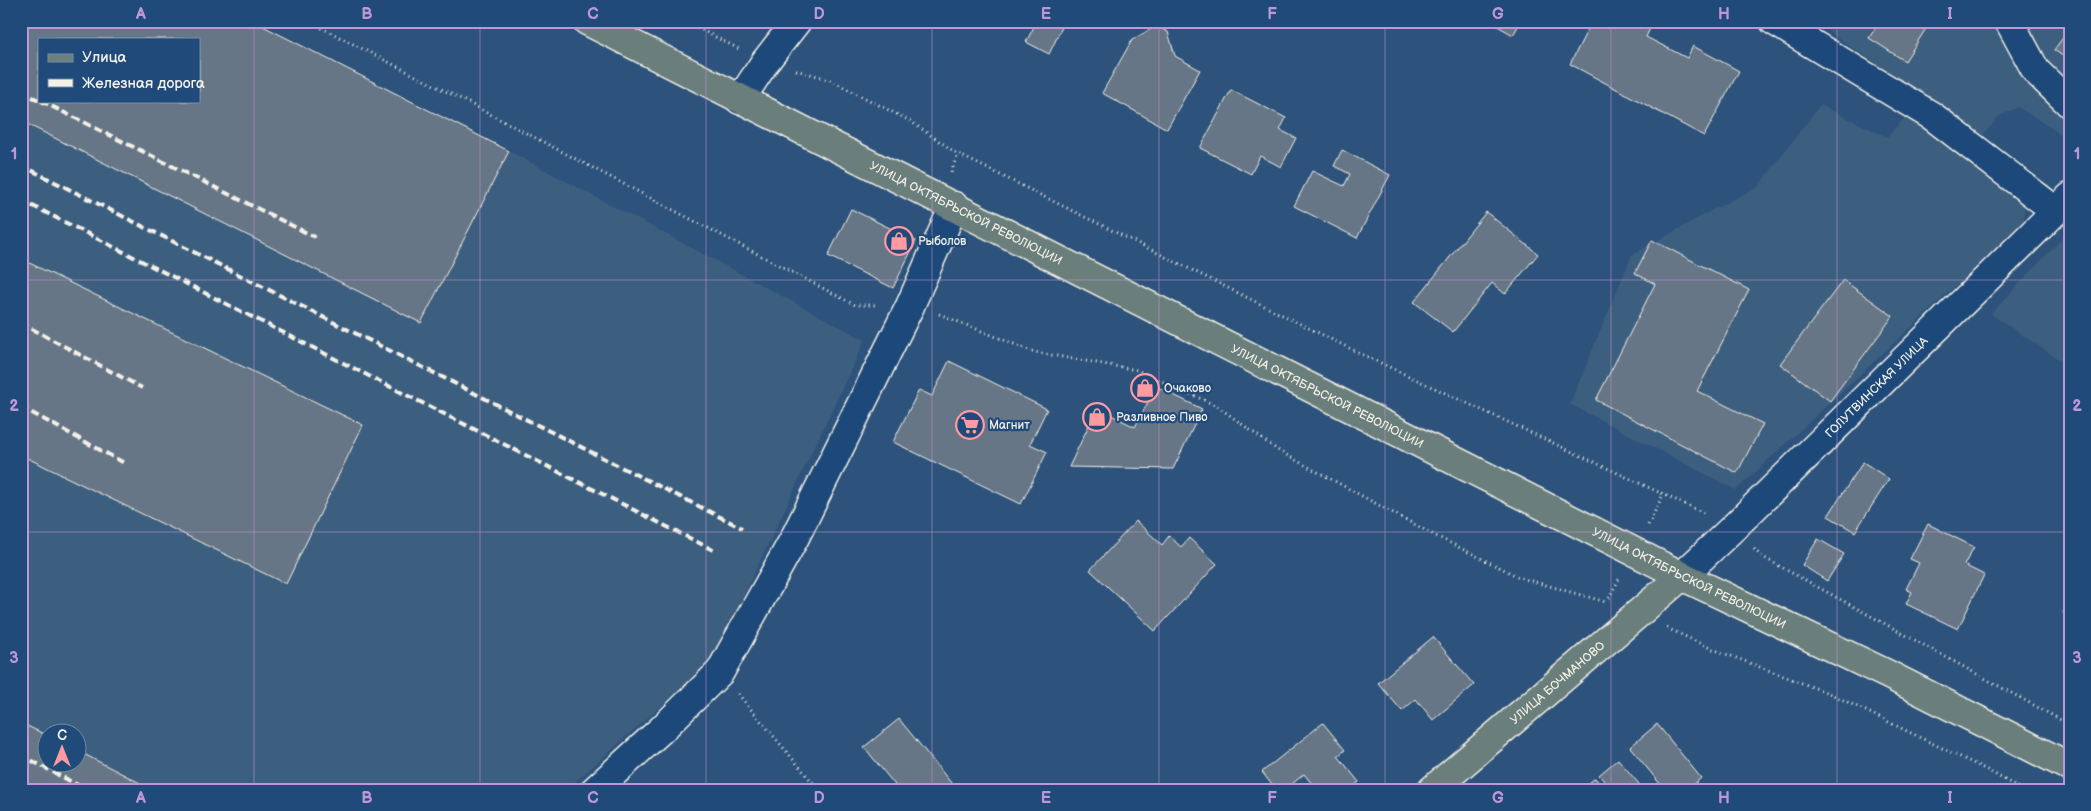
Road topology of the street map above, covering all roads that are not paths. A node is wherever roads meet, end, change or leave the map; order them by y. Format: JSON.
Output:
{"nodes":[{"id":1,"x":587,"y":21,"type":"edge"},
{"id":2,"x":797,"y":21,"type":"edge"},
{"id":3,"x":1774,"y":21,"type":"edge"},
{"id":4,"x":2009,"y":21,"type":"edge"},
{"id":5,"x":740,"y":100,"type":"junction"},
{"id":6,"x":2070,"y":104,"type":"edge"},
{"id":7,"x":2063,"y":204,"type":"edge"},
{"id":8,"x":954,"y":206,"type":"junction"},
{"id":9,"x":1682,"y":576,"type":"junction"},
{"id":10,"x":2070,"y":767,"type":"edge"},
{"id":11,"x":595,"y":790,"type":"edge"},
{"id":12,"x":1432,"y":790,"type":"edge"}],
"edges":[{"from":1,"to":5,"type":"main road","name":"УЛИЦА ОКТЯБРЬСКОЙ РЕВОЛЮЦИИ"},
{"from":2,"to":5,"type":"street"},
{"from":3,"to":7,"type":"street"},
{"from":4,"to":6,"type":"street"},
{"from":5,"to":8,"type":"main road","name":"УЛИЦА ОКТЯБРЬСКОЙ РЕВОЛЮЦИИ"},
{"from":7,"to":9,"type":"street","name":"ГОЛУТВИНСКАЯ УЛИЦА"},
{"from":8,"to":9,"type":"main road","name":"УЛИЦА ОКТЯБРЬСКОЙ РЕВОЛЮЦИИ"},
{"from":8,"to":11,"type":"street"},
{"from":9,"to":10,"type":"main road","name":"УЛИЦА ОКТЯБРЬСКОЙ РЕВОЛЮЦИИ"},
{"from":9,"to":12,"type":"main road","name":"УЛИЦА БОЧМАНОВО"}]}
